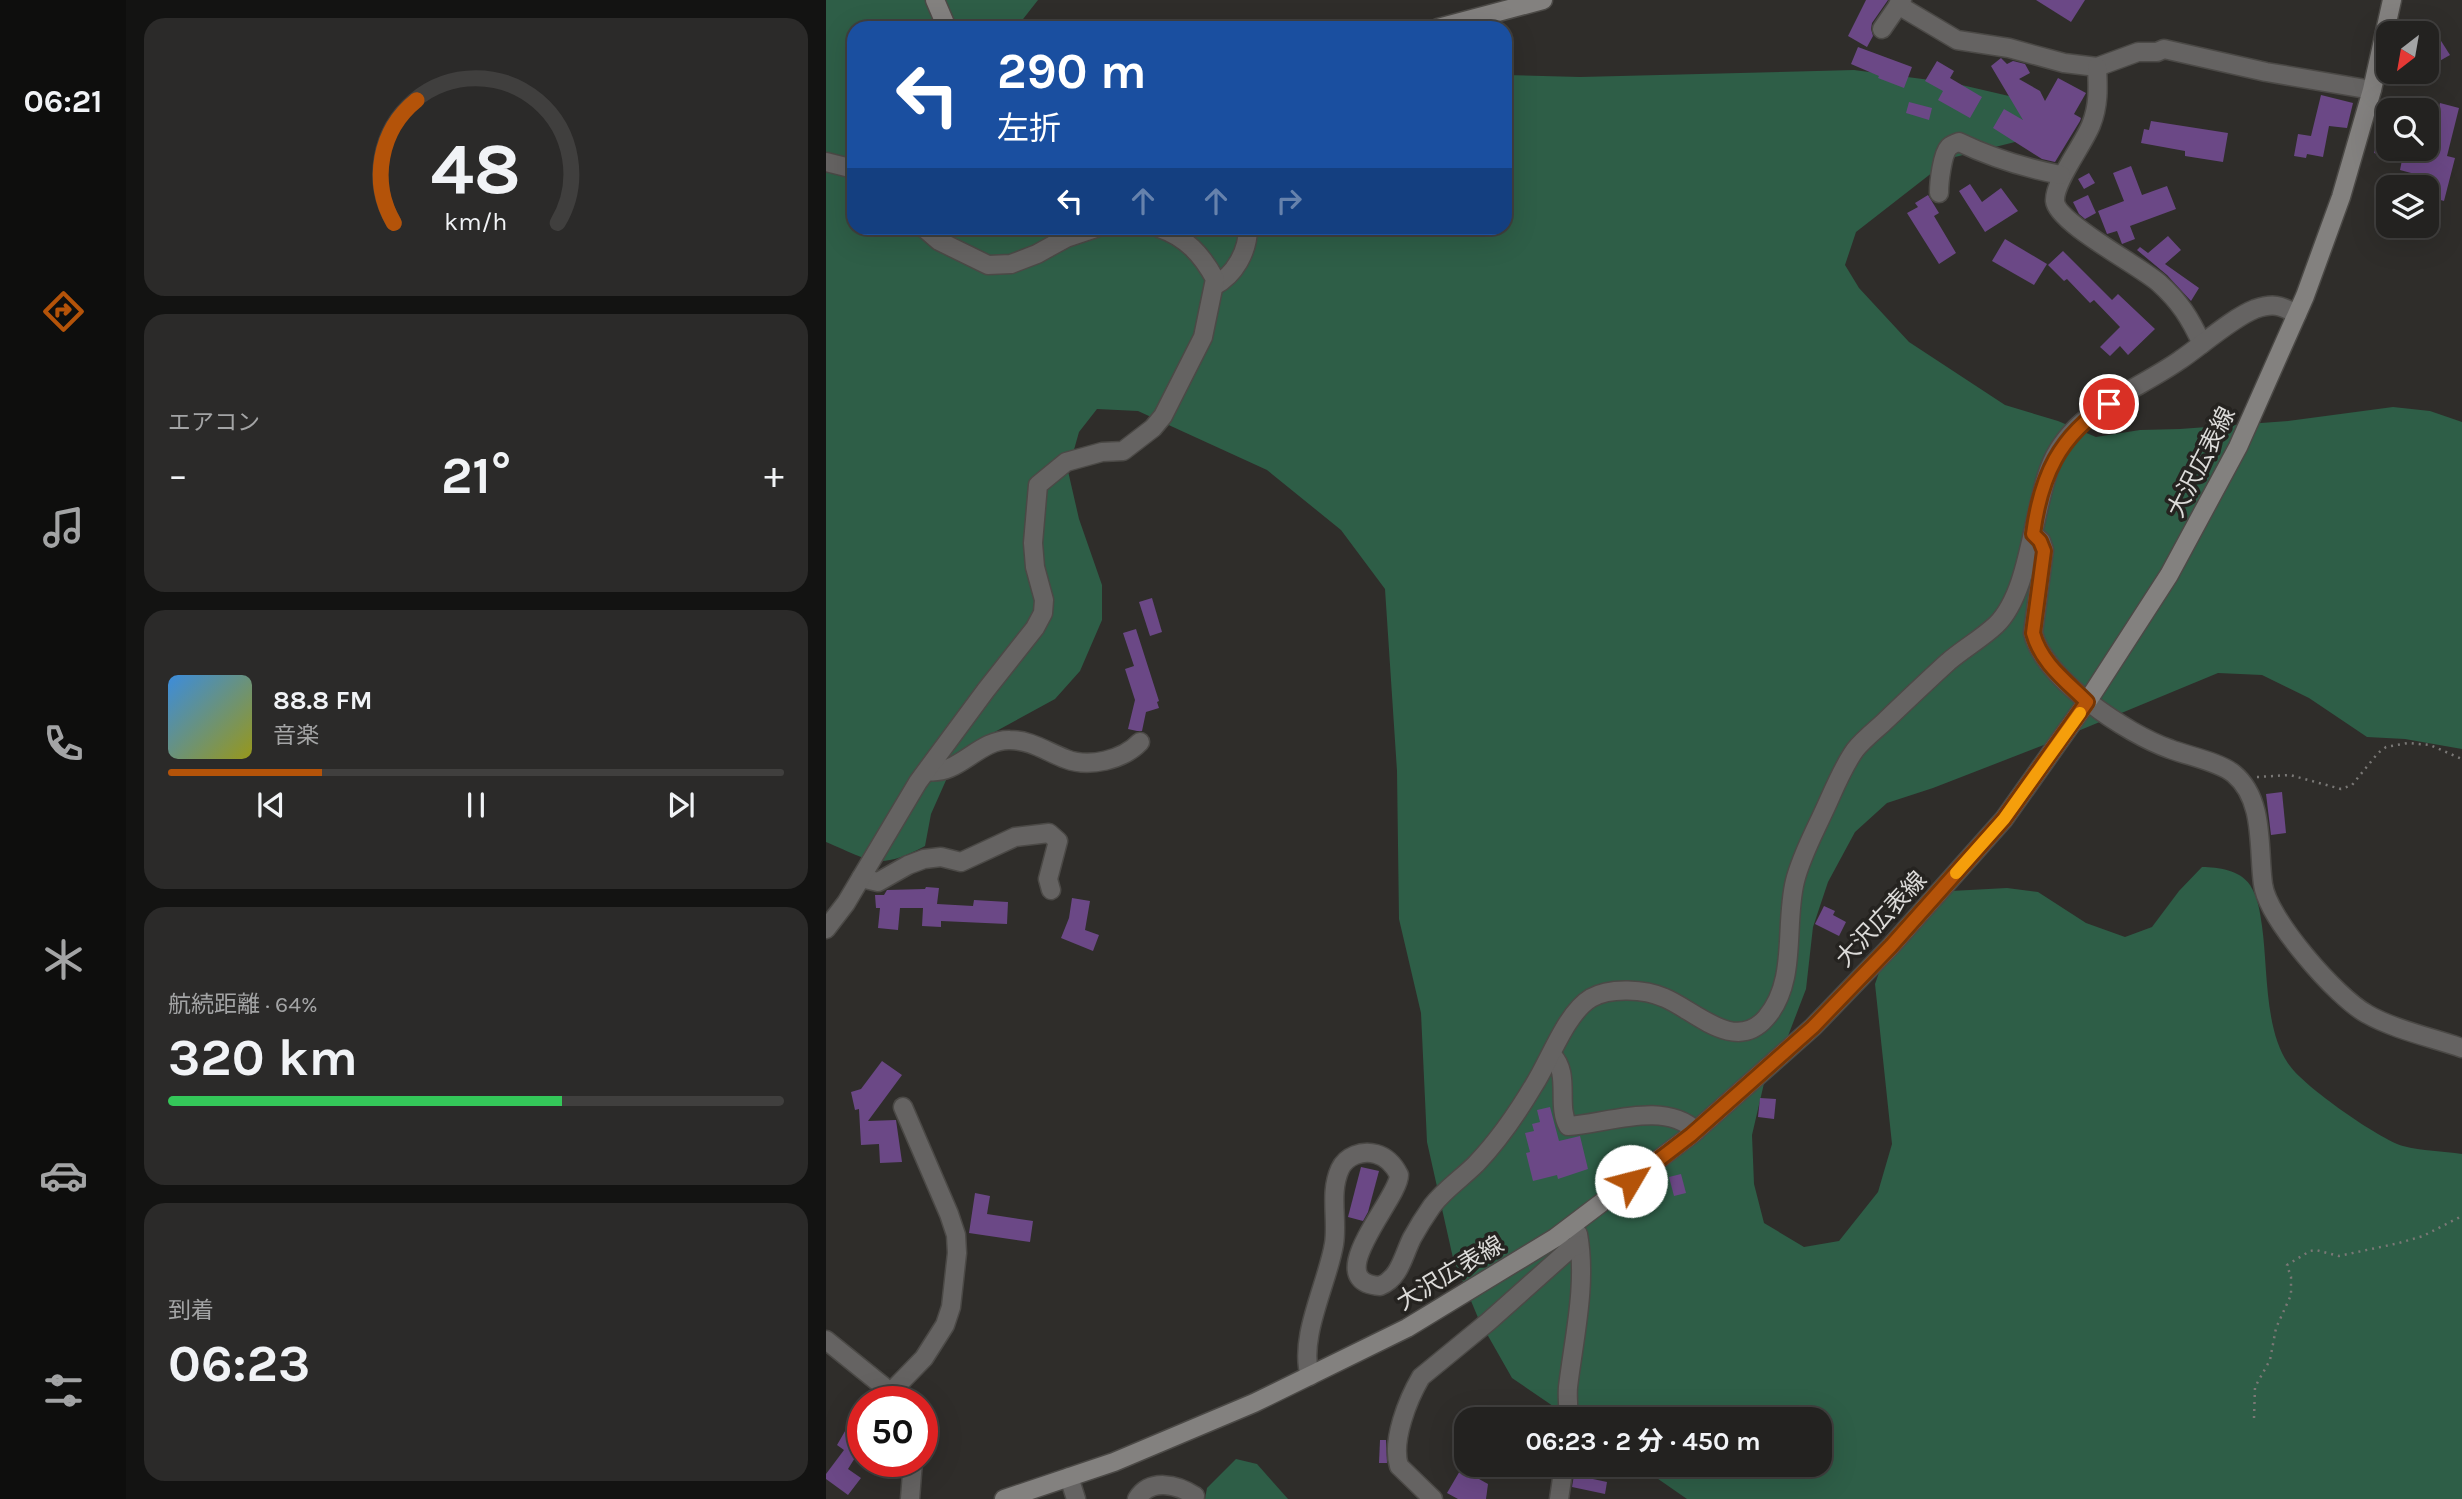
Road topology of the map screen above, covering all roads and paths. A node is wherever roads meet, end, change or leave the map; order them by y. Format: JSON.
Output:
{"nodes":[{"id":1,"x":935,"y":0,"type":"edge"},
{"id":2,"x":1544,"y":0,"type":"edge"},
{"id":3,"x":2392,"y":0,"type":"edge"},
{"id":4,"x":1900,"y":3,"type":"edge"},
{"id":5,"x":944,"y":21,"type":"edge"},
{"id":6,"x":1464,"y":21,"type":"edge"},
{"id":7,"x":1882,"y":29,"type":"dead end"},
{"id":8,"x":2097,"y":67,"type":"junction"},
{"id":9,"x":2372,"y":90,"type":"junction"},
{"id":10,"x":826,"y":162,"type":"edge"},
{"id":11,"x":847,"y":167,"type":"edge"},
{"id":12,"x":2061,"y":175,"type":"junction"},
{"id":13,"x":1939,"y":193,"type":"dead end"},
{"id":14,"x":932,"y":235,"type":"edge"},
{"id":15,"x":1073,"y":235,"type":"edge"},
{"id":16,"x":1175,"y":235,"type":"edge"},
{"id":17,"x":1247,"y":235,"type":"edge"},
{"id":18,"x":1214,"y":286,"type":"junction"},
{"id":19,"x":2297,"y":314,"type":"junction"},
{"id":20,"x":2202,"y":344,"type":"junction"},
{"id":21,"x":2033,"y":534,"type":"junction"},
{"id":22,"x":2087,"y":702,"type":"junction"},
{"id":23,"x":1140,"y":742,"type":"dead end"},
{"id":24,"x":2462,"y":759,"type":"edge"},
{"id":25,"x":927,"y":771,"type":"junction"},
{"id":26,"x":2240,"y":782,"type":"junction"},
{"id":27,"x":861,"y":878,"type":"junction"},
{"id":28,"x":1051,"y":890,"type":"dead end"},
{"id":29,"x":826,"y":929,"type":"edge"},
{"id":30,"x":2462,"y":1048,"type":"edge"},
{"id":31,"x":1552,"y":1055,"type":"junction"},
{"id":32,"x":902,"y":1107,"type":"dead end"},
{"id":33,"x":1696,"y":1131,"type":"junction"},
{"id":34,"x":2462,"y":1216,"type":"edge"},
{"id":35,"x":1572,"y":1226,"type":"junction"},
{"id":36,"x":1579,"y":1245,"type":"junction"},
{"id":37,"x":826,"y":1340,"type":"edge"},
{"id":38,"x":1310,"y":1376,"type":"junction"},
{"id":39,"x":883,"y":1386,"type":"edge"},
{"id":40,"x":902,"y":1386,"type":"edge"},
{"id":41,"x":1568,"y":1407,"type":"edge"},
{"id":42,"x":2254,"y":1418,"type":"dead end"},
{"id":43,"x":912,"y":1477,"type":"edge"},
{"id":44,"x":1069,"y":1477,"type":"junction"},
{"id":45,"x":1562,"y":1477,"type":"edge"},
{"id":46,"x":1195,"y":1496,"type":"dead end"},
{"id":47,"x":910,"y":1499,"type":"edge"},
{"id":48,"x":1004,"y":1499,"type":"edge"},
{"id":49,"x":1076,"y":1499,"type":"edge"},
{"id":50,"x":1137,"y":1499,"type":"edge"},
{"id":51,"x":1433,"y":1499,"type":"edge"},
{"id":52,"x":1559,"y":1499,"type":"edge"}],
"edges":[{"from":1,"to":5,"type":"main road"},
{"from":2,"to":6,"type":"main road"},
{"from":3,"to":9,"type":"main road","name":"大沢広表線"},
{"from":4,"to":7,"type":"street"},
{"from":4,"to":8,"type":"street"},
{"from":8,"to":9,"type":"street"},
{"from":8,"to":12,"type":"street"},
{"from":9,"to":19,"type":"main road","name":"大沢広表線"},
{"from":10,"to":11,"type":"street"},
{"from":12,"to":13,"type":"street"},
{"from":12,"to":20,"type":"street"},
{"from":14,"to":15,"type":"street"},
{"from":16,"to":18,"type":"street"},
{"from":17,"to":18,"type":"street"},
{"from":18,"to":25,"type":"street"},
{"from":19,"to":20,"type":"street"},
{"from":19,"to":22,"type":"main road","name":"大沢広表線"},
{"from":20,"to":21,"type":"street"},
{"from":21,"to":22,"type":"street"},
{"from":21,"to":31,"type":"street"},
{"from":22,"to":26,"type":"street"},
{"from":22,"to":33,"type":"main road","name":"大沢広表線"},
{"from":23,"to":25,"type":"street"},
{"from":24,"to":26,"type":"path"},
{"from":25,"to":27,"type":"street"},
{"from":26,"to":30,"type":"street"},
{"from":27,"to":28,"type":"street"},
{"from":27,"to":29,"type":"street"},
{"from":31,"to":33,"type":"street"},
{"from":31,"to":38,"type":"street"},
{"from":32,"to":40,"type":"street"},
{"from":33,"to":35,"type":"main road","name":"大沢広表線"},
{"from":34,"to":42,"type":"path"},
{"from":35,"to":36,"type":"street"},
{"from":35,"to":38,"type":"main road","name":"大沢広表線"},
{"from":36,"to":41,"type":"street"},
{"from":36,"to":51,"type":"street"},
{"from":37,"to":39,"type":"street"},
{"from":38,"to":44,"type":"main road","name":"大沢広表線"},
{"from":43,"to":47,"type":"street"},
{"from":44,"to":48,"type":"main road","name":"大沢広表線"},
{"from":44,"to":49,"type":"street"},
{"from":45,"to":52,"type":"street"},
{"from":46,"to":50,"type":"street"}]}
